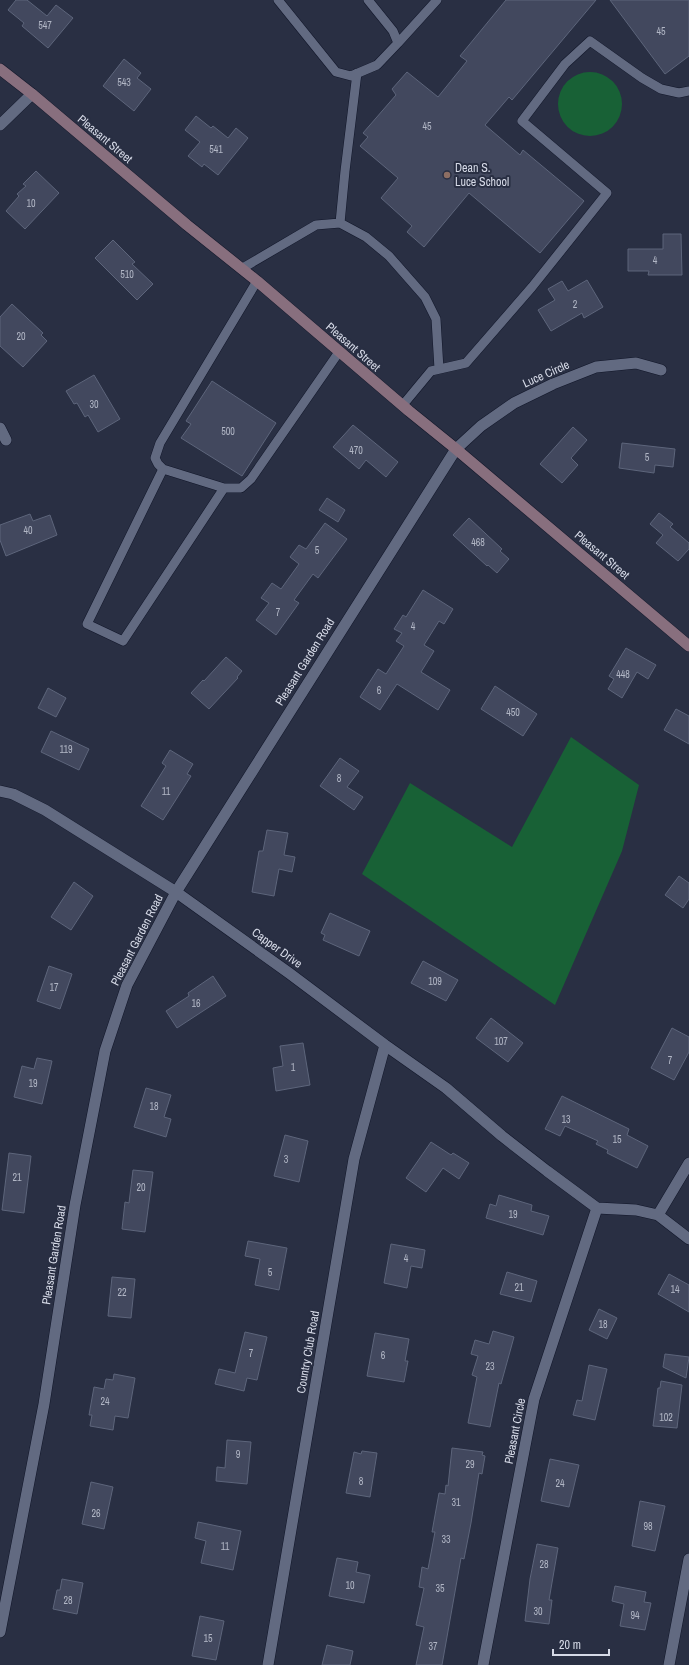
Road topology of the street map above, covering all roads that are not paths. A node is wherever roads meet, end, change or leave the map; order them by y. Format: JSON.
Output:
{"nodes":[{"id":1,"x":278,"y":0,"type":"edge"},
{"id":2,"x":368,"y":0,"type":"edge"},
{"id":3,"x":437,"y":0,"type":"edge"},
{"id":4,"x":398,"y":43,"type":"junction"},
{"id":5,"x":0,"y":69,"type":"edge"},
{"id":6,"x":357,"y":74,"type":"junction"},
{"id":7,"x":689,"y":91,"type":"edge"},
{"id":8,"x":32,"y":94,"type":"junction"},
{"id":9,"x":0,"y":125,"type":"edge"},
{"id":10,"x":340,"y":223,"type":"junction"},
{"id":11,"x":241,"y":269,"type":"junction"},
{"id":12,"x":257,"y":281,"type":"junction"},
{"id":13,"x":340,"y":352,"type":"junction"},
{"id":14,"x":439,"y":369,"type":"junction"},
{"id":15,"x":662,"y":370,"type":"dead end"},
{"id":16,"x":402,"y":406,"type":"junction"},
{"id":17,"x":0,"y":428,"type":"edge"},
{"id":18,"x":6,"y":440,"type":"dead end"},
{"id":19,"x":456,"y":448,"type":"junction"},
{"id":20,"x":163,"y":468,"type":"junction"},
{"id":21,"x":224,"y":488,"type":"junction"},
{"id":22,"x":689,"y":646,"type":"edge"},
{"id":23,"x":0,"y":791,"type":"edge"},
{"id":24,"x":176,"y":892,"type":"junction"},
{"id":25,"x":385,"y":1045,"type":"junction"},
{"id":26,"x":689,"y":1163,"type":"edge"},
{"id":27,"x":597,"y":1208,"type":"junction"},
{"id":28,"x":658,"y":1215,"type":"junction"},
{"id":29,"x":689,"y":1239,"type":"edge"},
{"id":30,"x":689,"y":1559,"type":"edge"},
{"id":31,"x":2,"y":1616,"type":"edge"},
{"id":32,"x":0,"y":1632,"type":"edge"},
{"id":33,"x":268,"y":1665,"type":"edge"},
{"id":34,"x":483,"y":1665,"type":"edge"},
{"id":35,"x":669,"y":1665,"type":"edge"}],
"edges":[{"from":1,"to":6,"type":"lane"},
{"from":2,"to":4,"type":"lane"},
{"from":3,"to":4,"type":"lane"},
{"from":4,"to":6,"type":"lane"},
{"from":5,"to":8,"type":"main road","name":"Pleasant Street"},
{"from":6,"to":10,"type":"lane"},
{"from":7,"to":14,"type":"lane"},
{"from":8,"to":9,"type":"street"},
{"from":8,"to":11,"type":"main road","name":"Pleasant Street"},
{"from":10,"to":11,"type":"lane"},
{"from":10,"to":14,"type":"lane"},
{"from":11,"to":12,"type":"main road","name":"Pleasant Street"},
{"from":12,"to":13,"type":"main road","name":"Pleasant Street"},
{"from":12,"to":20,"type":"lane"},
{"from":13,"to":16,"type":"main road","name":"Pleasant Street"},
{"from":13,"to":21,"type":"lane"},
{"from":14,"to":16,"type":"lane"},
{"from":15,"to":19,"type":"street","name":"Luce Circle"},
{"from":16,"to":19,"type":"main road","name":"Pleasant Street"},
{"from":17,"to":18,"type":"street"},
{"from":19,"to":22,"type":"main road","name":"Pleasant Street"},
{"from":19,"to":24,"type":"street","name":"Pleasant Garden Road"},
{"from":20,"to":21,"type":"lane"},
{"from":20,"to":21,"type":"lane"},
{"from":23,"to":24,"type":"street","name":"Capper Drive"},
{"from":24,"to":25,"type":"street","name":"Capper Drive"},
{"from":24,"to":31,"type":"street","name":"Pleasant Garden Road"},
{"from":25,"to":27,"type":"street","name":"Capper Drive"},
{"from":25,"to":33,"type":"street","name":"Country Club Road"},
{"from":26,"to":28,"type":"street"},
{"from":27,"to":28,"type":"street"},
{"from":27,"to":34,"type":"street","name":"Pleasant Circle"},
{"from":28,"to":29,"type":"street"},
{"from":30,"to":35,"type":"street"},
{"from":31,"to":32,"type":"street","name":"Pleasant Garden Road"}]}
